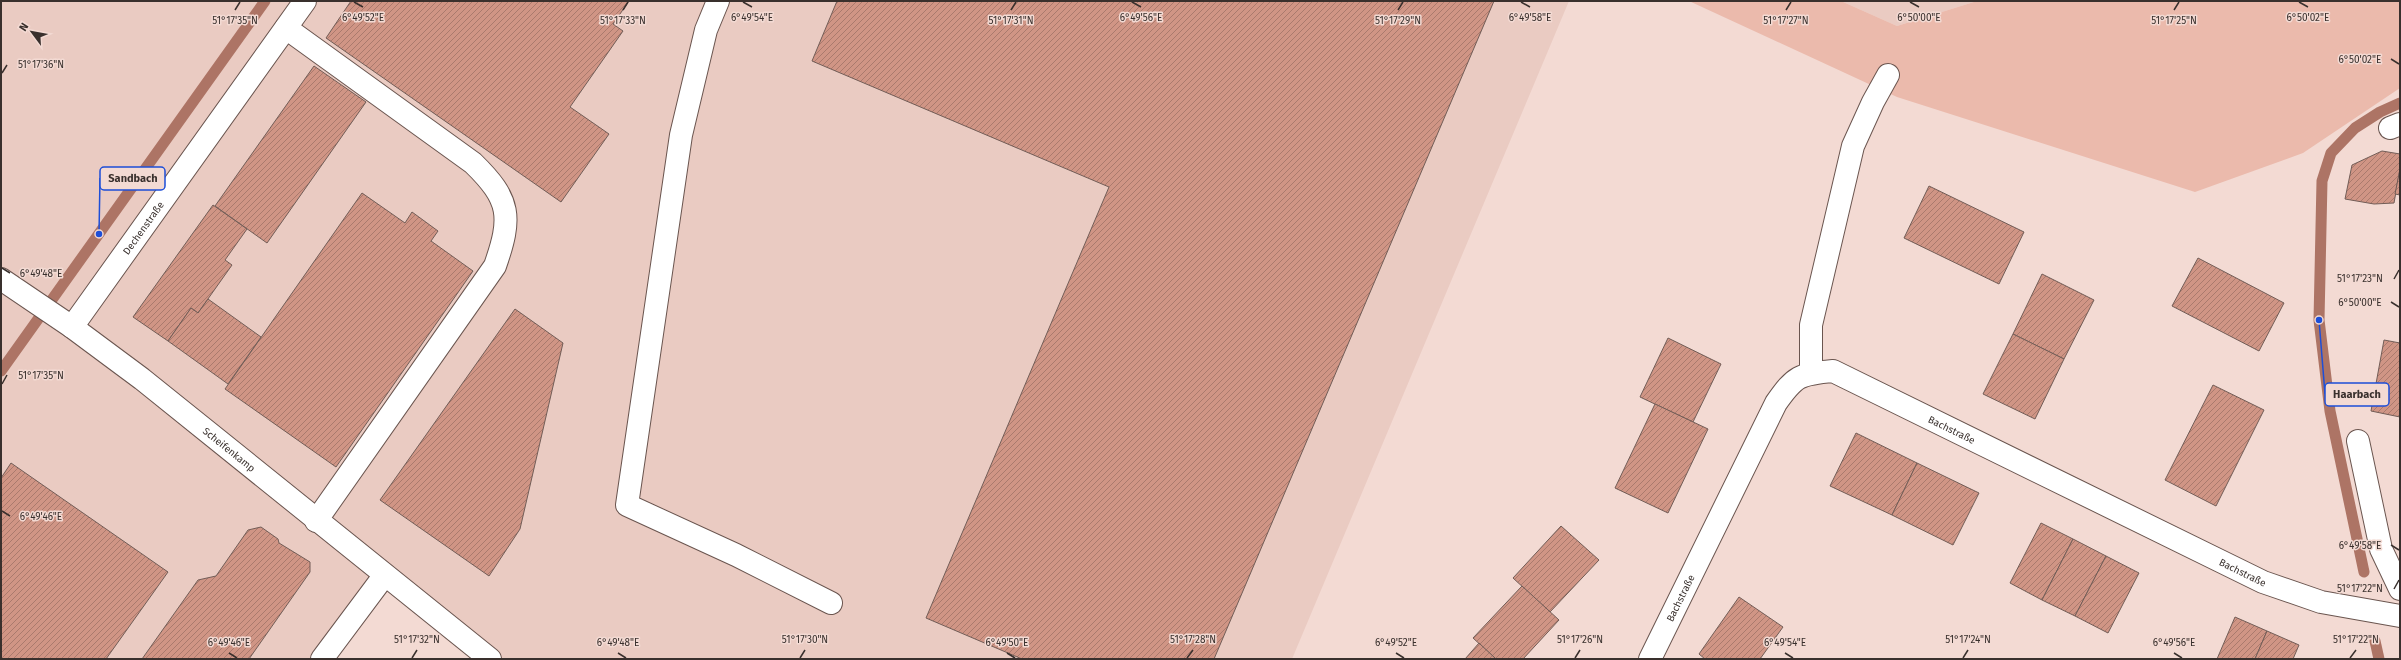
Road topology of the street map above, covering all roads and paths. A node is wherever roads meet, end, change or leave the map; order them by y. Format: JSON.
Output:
{"nodes":[{"id":1,"x":305,"y":1,"type":"edge"},
{"id":2,"x":718,"y":1,"type":"edge"},
{"id":3,"x":286,"y":28,"type":"junction"},
{"id":4,"x":1888,"y":75,"type":"dead end"},
{"id":5,"x":1,"y":278,"type":"edge"},
{"id":6,"x":72,"y":327,"type":"junction"},
{"id":7,"x":1811,"y":373,"type":"junction"},
{"id":8,"x":2358,"y":441,"type":"dead end"},
{"id":9,"x":316,"y":521,"type":"junction"},
{"id":10,"x":384,"y":576,"type":"junction"},
{"id":11,"x":2400,"y":589,"type":"edge"},
{"id":12,"x":831,"y":603,"type":"dead end"},
{"id":13,"x":2400,"y":616,"type":"edge"},
{"id":14,"x":322,"y":659,"type":"edge"},
{"id":15,"x":490,"y":659,"type":"edge"},
{"id":16,"x":1650,"y":659,"type":"edge"}],
"edges":[{"from":1,"to":3,"type":"street","name":"Dechenstraße"},
{"from":2,"to":12,"type":"street"},
{"from":3,"to":6,"type":"street","name":"Dechenstraße"},
{"from":3,"to":9,"type":"street"},
{"from":4,"to":7,"type":"street"},
{"from":5,"to":6,"type":"street"},
{"from":6,"to":9,"type":"street","name":"Scheifenkamp"},
{"from":7,"to":13,"type":"street","name":"Bachstraße"},
{"from":7,"to":16,"type":"street","name":"Bachstraße"},
{"from":8,"to":11,"type":"street"},
{"from":9,"to":10,"type":"street","name":"Scheifenkamp"},
{"from":10,"to":14,"type":"street"},
{"from":10,"to":15,"type":"street","name":"Scheifenkamp"}]}
